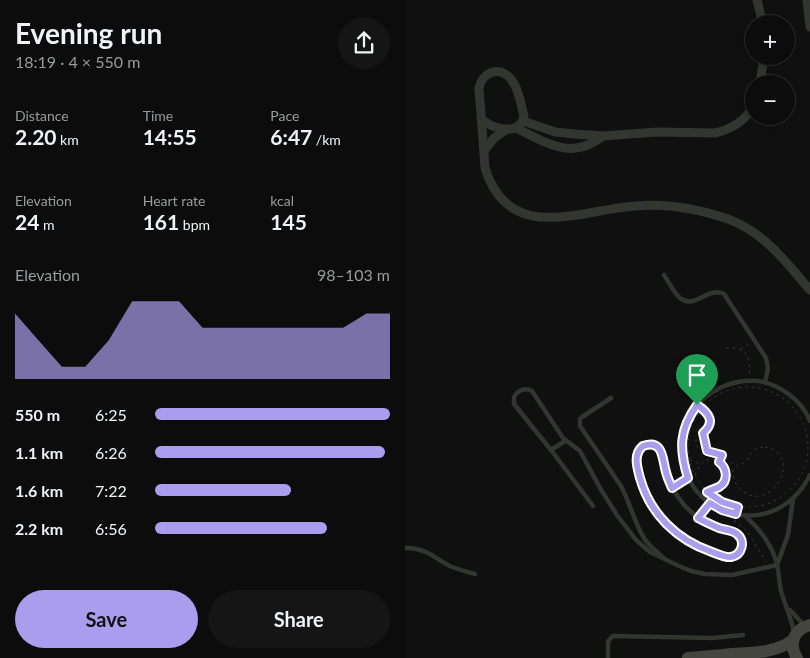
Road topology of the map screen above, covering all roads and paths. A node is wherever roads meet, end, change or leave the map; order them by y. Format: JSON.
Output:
{"nodes":[{"id":1,"x":757,"y":0,"type":"edge"},
{"id":2,"x":807,"y":0,"type":"edge"},
{"id":3,"x":761,"y":15,"type":"edge"},
{"id":4,"x":810,"y":27,"type":"edge"},
{"id":5,"x":745,"y":117,"type":"edge"},
{"id":6,"x":481,"y":119,"type":"junction"},
{"id":7,"x":523,"y":121,"type":"junction"},
{"id":8,"x":512,"y":129,"type":"junction"},
{"id":9,"x":603,"y":136,"type":"junction"},
{"id":10,"x":484,"y":151,"type":"junction"},
{"id":11,"x":664,"y":275,"type":"dead end"},
{"id":12,"x":810,"y":290,"type":"edge"},
{"id":13,"x":755,"y":339,"type":"junction"},
{"id":14,"x":727,"y":348,"type":"dead end"},
{"id":15,"x":741,"y":349,"type":"junction"},
{"id":16,"x":749,"y":380,"type":"junction"},
{"id":17,"x":765,"y":382,"type":"junction"},
{"id":18,"x":748,"y":387,"type":"junction"},
{"id":19,"x":611,"y":398,"type":"dead end"},
{"id":20,"x":697,"y":405,"type":"junction"},
{"id":21,"x":702,"y":408,"type":"junction"},
{"id":22,"x":810,"y":421,"type":"edge"},
{"id":23,"x":703,"y":433,"type":"junction"},
{"id":24,"x":565,"y":441,"type":"junction"},
{"id":25,"x":551,"y":450,"type":"junction"},
{"id":26,"x":707,"y":451,"type":"junction"},
{"id":27,"x":689,"y":459,"type":"junction"},
{"id":28,"x":701,"y":464,"type":"junction"},
{"id":29,"x":735,"y":467,"type":"junction"},
{"id":30,"x":695,"y":476,"type":"junction"},
{"id":31,"x":810,"y":476,"type":"edge"},
{"id":32,"x":688,"y":478,"type":"junction"},
{"id":33,"x":672,"y":488,"type":"junction"},
{"id":34,"x":707,"y":492,"type":"junction"},
{"id":35,"x":793,"y":499,"type":"junction"},
{"id":36,"x":710,"y":503,"type":"junction"},
{"id":37,"x":593,"y":506,"type":"dead end"},
{"id":38,"x":736,"y":514,"type":"junction"},
{"id":39,"x":745,"y":516,"type":"junction"},
{"id":40,"x":698,"y":518,"type":"junction"},
{"id":41,"x":405,"y":548,"type":"edge"},
{"id":42,"x":667,"y":561,"type":"junction"},
{"id":43,"x":777,"y":566,"type":"junction"},
{"id":44,"x":769,"y":568,"type":"junction"},
{"id":45,"x":475,"y":574,"type":"dead end"},
{"id":46,"x":787,"y":607,"type":"junction"},
{"id":47,"x":809,"y":625,"type":"edge"},
{"id":48,"x":743,"y":635,"type":"dead end"},
{"id":49,"x":794,"y":638,"type":"junction"},
{"id":50,"x":608,"y":658,"type":"edge"},
{"id":51,"x":687,"y":658,"type":"edge"},
{"id":52,"x":797,"y":658,"type":"edge"}],
"edges":[{"from":1,"to":3,"type":"street"},
{"from":2,"to":4,"type":"street"},
{"from":5,"to":9,"type":"street"},
{"from":6,"to":7,"type":"street"},
{"from":6,"to":8,"type":"street"},
{"from":6,"to":10,"type":"street"},
{"from":7,"to":8,"type":"street"},
{"from":7,"to":9,"type":"street"},
{"from":8,"to":9,"type":"street"},
{"from":8,"to":10,"type":"street"},
{"from":10,"to":12,"type":"street"},
{"from":11,"to":13,"type":"lane"},
{"from":13,"to":15,"type":"path"},
{"from":13,"to":17,"type":"lane"},
{"from":14,"to":15,"type":"path"},
{"from":15,"to":16,"type":"path"},
{"from":16,"to":17,"type":"lane"},
{"from":16,"to":18,"type":"path"},
{"from":16,"to":20,"type":"lane"},
{"from":17,"to":22,"type":"lane"},
{"from":18,"to":21,"type":"path"},
{"from":18,"to":34,"type":"path"},
{"from":19,"to":42,"type":"lane"},
{"from":20,"to":21,"type":"path"},
{"from":20,"to":32,"type":"lane"},
{"from":21,"to":23,"type":"path"},
{"from":21,"to":27,"type":"path"},
{"from":23,"to":26,"type":"path"},
{"from":23,"to":26,"type":"path"},
{"from":24,"to":25,"type":"lane"},
{"from":24,"to":25,"type":"lane"},
{"from":24,"to":42,"type":"lane"},
{"from":25,"to":37,"type":"lane"},
{"from":26,"to":29,"type":"path"},
{"from":27,"to":28,"type":"path"},
{"from":27,"to":30,"type":"path"},
{"from":28,"to":30,"type":"path"},
{"from":28,"to":34,"type":"path"},
{"from":29,"to":29,"type":"path"},
{"from":30,"to":34,"type":"path"},
{"from":31,"to":35,"type":"lane"},
{"from":32,"to":33,"type":"lane"},
{"from":32,"to":36,"type":"lane"},
{"from":33,"to":40,"type":"lane"},
{"from":33,"to":40,"type":"lane"},
{"from":35,"to":39,"type":"lane"},
{"from":35,"to":43,"type":"lane"},
{"from":36,"to":38,"type":"lane"},
{"from":36,"to":40,"type":"lane"},
{"from":38,"to":39,"type":"lane"},
{"from":38,"to":44,"type":"path"},
{"from":39,"to":43,"type":"lane"},
{"from":41,"to":45,"type":"lane"},
{"from":42,"to":44,"type":"lane"},
{"from":43,"to":44,"type":"lane"},
{"from":43,"to":46,"type":"lane"},
{"from":46,"to":47,"type":"lane"},
{"from":46,"to":49,"type":"lane"},
{"from":47,"to":49,"type":"street"},
{"from":48,"to":50,"type":"lane"},
{"from":49,"to":51,"type":"street"},
{"from":49,"to":52,"type":"street"}]}
